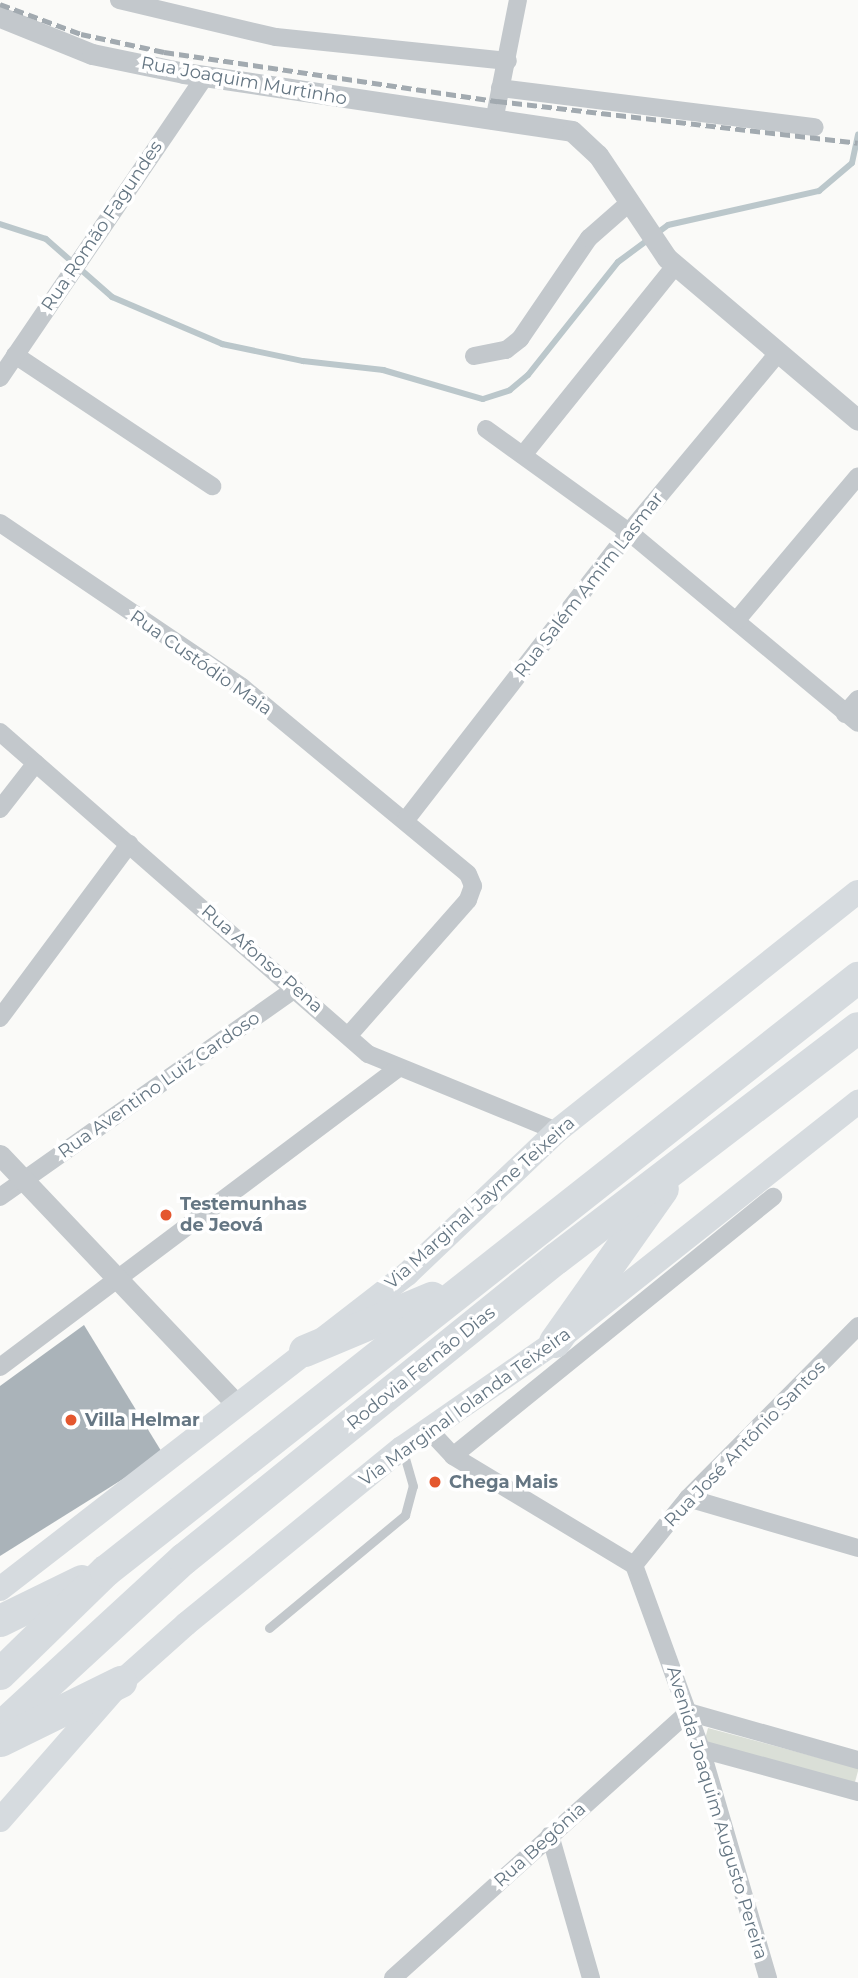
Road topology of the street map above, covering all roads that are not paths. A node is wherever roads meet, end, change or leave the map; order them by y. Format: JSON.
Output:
{"nodes":[{"id":1,"x":119,"y":0,"type":"edge"},
{"id":2,"x":518,"y":0,"type":"edge"},
{"id":3,"x":0,"y":17,"type":"edge"},
{"id":4,"x":508,"y":61,"type":"junction"},
{"id":5,"x":205,"y":76,"type":"junction"},
{"id":6,"x":500,"y":88,"type":"junction"},
{"id":7,"x":494,"y":121,"type":"junction"},
{"id":8,"x":815,"y":127,"type":"dead end"},
{"id":9,"x":630,"y":202,"type":"junction"},
{"id":10,"x":671,"y":262,"type":"junction"},
{"id":11,"x":778,"y":353,"type":"junction"},
{"id":12,"x":15,"y":355,"type":"junction"},
{"id":13,"x":474,"y":356,"type":"dead end"},
{"id":14,"x":0,"y":378,"type":"edge"},
{"id":15,"x":858,"y":420,"type":"edge"},
{"id":16,"x":486,"y":429,"type":"dead end"},
{"id":17,"x":523,"y":455,"type":"junction"},
{"id":18,"x":858,"y":476,"type":"edge"},
{"id":19,"x":212,"y":486,"type":"dead end"},
{"id":20,"x":0,"y":523,"type":"edge"},
{"id":21,"x":629,"y":532,"type":"junction"},
{"id":22,"x":736,"y":621,"type":"junction"},
{"id":23,"x":858,"y":699,"type":"edge"},
{"id":24,"x":852,"y":718,"type":"edge"},
{"id":25,"x":0,"y":732,"type":"edge"},
{"id":26,"x":36,"y":763,"type":"junction"},
{"id":27,"x":0,"y":809,"type":"edge"},
{"id":28,"x":405,"y":821,"type":"junction"},
{"id":29,"x":129,"y":844,"type":"junction"},
{"id":30,"x":858,"y":892,"type":"edge"},
{"id":31,"x":858,"y":978,"type":"edge"},
{"id":32,"x":295,"y":989,"type":"junction"},
{"id":33,"x":0,"y":1018,"type":"edge"},
{"id":34,"x":858,"y":1028,"type":"edge"},
{"id":35,"x":348,"y":1036,"type":"junction"},
{"id":36,"x":397,"y":1069,"type":"junction"},
{"id":37,"x":858,"y":1102,"type":"edge"},
{"id":38,"x":557,"y":1131,"type":"junction"},
{"id":39,"x":0,"y":1156,"type":"edge"},
{"id":40,"x":683,"y":1161,"type":"junction"},
{"id":41,"x":22,"y":1182,"type":"junction"},
{"id":42,"x":0,"y":1197,"type":"edge"},
{"id":43,"x":773,"y":1197,"type":"dead end"},
{"id":44,"x":121,"y":1278,"type":"junction"},
{"id":45,"x":468,"y":1282,"type":"junction"},
{"id":46,"x":858,"y":1325,"type":"edge"},
{"id":47,"x":555,"y":1342,"type":"junction"},
{"id":48,"x":851,"y":1342,"type":"edge"},
{"id":49,"x":305,"y":1351,"type":"junction"},
{"id":50,"x":0,"y":1367,"type":"edge"},
{"id":51,"x":236,"y":1404,"type":"junction"},
{"id":52,"x":429,"y":1430,"type":"junction"},
{"id":53,"x":402,"y":1448,"type":"junction"},
{"id":54,"x":453,"y":1455,"type":"junction"},
{"id":55,"x":688,"y":1498,"type":"junction"},
{"id":56,"x":858,"y":1548,"type":"edge"},
{"id":57,"x":634,"y":1564,"type":"junction"},
{"id":58,"x":106,"y":1571,"type":"junction"},
{"id":59,"x":1,"y":1586,"type":"edge"},
{"id":60,"x":0,"y":1621,"type":"edge"},
{"id":61,"x":269,"y":1628,"type":"dead end"},
{"id":62,"x":0,"y":1674,"type":"edge"},
{"id":63,"x":121,"y":1682,"type":"junction"},
{"id":64,"x":688,"y":1712,"type":"junction"},
{"id":65,"x":0,"y":1728,"type":"edge"},
{"id":66,"x":0,"y":1741,"type":"edge"},
{"id":67,"x":701,"y":1749,"type":"junction"},
{"id":68,"x":858,"y":1760,"type":"edge"},
{"id":69,"x":858,"y":1792,"type":"edge"},
{"id":70,"x":0,"y":1820,"type":"edge"},
{"id":71,"x":550,"y":1835,"type":"junction"},
{"id":72,"x":409,"y":1971,"type":"edge"},
{"id":73,"x":393,"y":1978,"type":"edge"},
{"id":74,"x":592,"y":1978,"type":"edge"},
{"id":75,"x":768,"y":1978,"type":"edge"}],
"edges":[{"from":1,"to":4,"type":"street"},
{"from":2,"to":4,"type":"street"},
{"from":3,"to":5,"type":"street","name":"Rua Joaquim Murtinho"},
{"from":4,"to":6,"type":"street"},
{"from":5,"to":7,"type":"street","name":"Rua Joaquim Murtinho"},
{"from":5,"to":12,"type":"street","name":"Rua Romão Fagundes"},
{"from":6,"to":7,"type":"street"},
{"from":6,"to":8,"type":"street"},
{"from":7,"to":9,"type":"street","name":"Rua Joaquim Murtinho"},
{"from":9,"to":10,"type":"street","name":"Rua Joaquim Murtinho"},
{"from":9,"to":13,"type":"street"},
{"from":10,"to":11,"type":"street","name":"Rua Joaquim Murtinho"},
{"from":10,"to":17,"type":"street"},
{"from":11,"to":15,"type":"street","name":"Rua Joaquim Murtinho"},
{"from":11,"to":21,"type":"street","name":"Rua Salém Amim Lasmar"},
{"from":12,"to":14,"type":"street","name":"Rua Romão Fagundes"},
{"from":12,"to":19,"type":"street"},
{"from":16,"to":17,"type":"street"},
{"from":17,"to":21,"type":"street"},
{"from":18,"to":22,"type":"street"},
{"from":20,"to":28,"type":"street","name":"Rua Custódio Maia"},
{"from":21,"to":22,"type":"street"},
{"from":21,"to":28,"type":"street","name":"Rua Salém Amim Lasmar"},
{"from":22,"to":24,"type":"street"},
{"from":23,"to":24,"type":"street"},
{"from":25,"to":26,"type":"street","name":"Rua Afonso Pena"},
{"from":26,"to":27,"type":"street"},
{"from":26,"to":29,"type":"street","name":"Rua Afonso Pena"},
{"from":28,"to":35,"type":"street","name":"Rua Custódio Maia"},
{"from":29,"to":32,"type":"street","name":"Rua Afonso Pena"},
{"from":29,"to":33,"type":"street"},
{"from":30,"to":38,"type":"main road","name":"Via Marginal Jayme Teixeira"},
{"from":31,"to":45,"type":"highway","name":"Rodovia Fernão Dias"},
{"from":32,"to":35,"type":"street","name":"Rua Afonso Pena"},
{"from":32,"to":41,"type":"street","name":"Rua Aventino Luiz Cardoso"},
{"from":34,"to":40,"type":"highway","name":"Rodovia Fernão Dias"},
{"from":35,"to":36,"type":"street","name":"Rua Afonso Pena"},
{"from":36,"to":38,"type":"street","name":"Rua Afonso Pena"},
{"from":36,"to":44,"type":"street"},
{"from":37,"to":47,"type":"main road","name":"Via Marginal Iolanda Teixeira"},
{"from":38,"to":49,"type":"main road","name":"Via Marginal Jayme Teixeira"},
{"from":39,"to":41,"type":"street"},
{"from":40,"to":47,"type":"highway"},
{"from":40,"to":65,"type":"highway","name":"Rodovia Fernão Dias"},
{"from":41,"to":42,"type":"street","name":"Rua Aventino Luiz Cardoso"},
{"from":41,"to":44,"type":"street"},
{"from":43,"to":54,"type":"street"},
{"from":44,"to":50,"type":"street"},
{"from":44,"to":51,"type":"street"},
{"from":45,"to":49,"type":"highway"},
{"from":45,"to":58,"type":"highway","name":"Rodovia Fernão Dias"},
{"from":46,"to":48,"type":"street","name":"Rua José Antônio Santos"},
{"from":47,"to":52,"type":"main road","name":"Via Marginal Iolanda Teixeira"},
{"from":48,"to":55,"type":"street","name":"Rua José Antônio Santos"},
{"from":49,"to":51,"type":"main road","name":"Via Marginal Jayme Teixeira"},
{"from":51,"to":59,"type":"main road","name":"Via Marginal Jayme Teixeira"},
{"from":52,"to":53,"type":"main road","name":"Via Marginal Iolanda Teixeira"},
{"from":52,"to":54,"type":"street"},
{"from":53,"to":61,"type":"lane"},
{"from":53,"to":63,"type":"main road","name":"Via Marginal Iolanda Teixeira"},
{"from":54,"to":57,"type":"street"},
{"from":55,"to":56,"type":"street"},
{"from":55,"to":57,"type":"street","name":"Rua José Antônio Santos"},
{"from":57,"to":64,"type":"street","name":"Avenida Joaquim Augusto Pereira"},
{"from":58,"to":60,"type":"highway"},
{"from":58,"to":62,"type":"highway","name":"Rodovia Fernão Dias"},
{"from":63,"to":66,"type":"highway"},
{"from":63,"to":70,"type":"main road","name":"Via Marginal Iolanda Teixeira"},
{"from":64,"to":67,"type":"street","name":"Avenida Joaquim Augusto Pereira"},
{"from":64,"to":68,"type":"street"},
{"from":64,"to":71,"type":"street","name":"Rua Begônia"},
{"from":67,"to":69,"type":"street"},
{"from":67,"to":75,"type":"street","name":"Avenida Joaquim Augusto Pereira"},
{"from":71,"to":72,"type":"street","name":"Rua Begônia"},
{"from":71,"to":74,"type":"street"},
{"from":72,"to":73,"type":"street","name":"Rua Begônia"}]}
